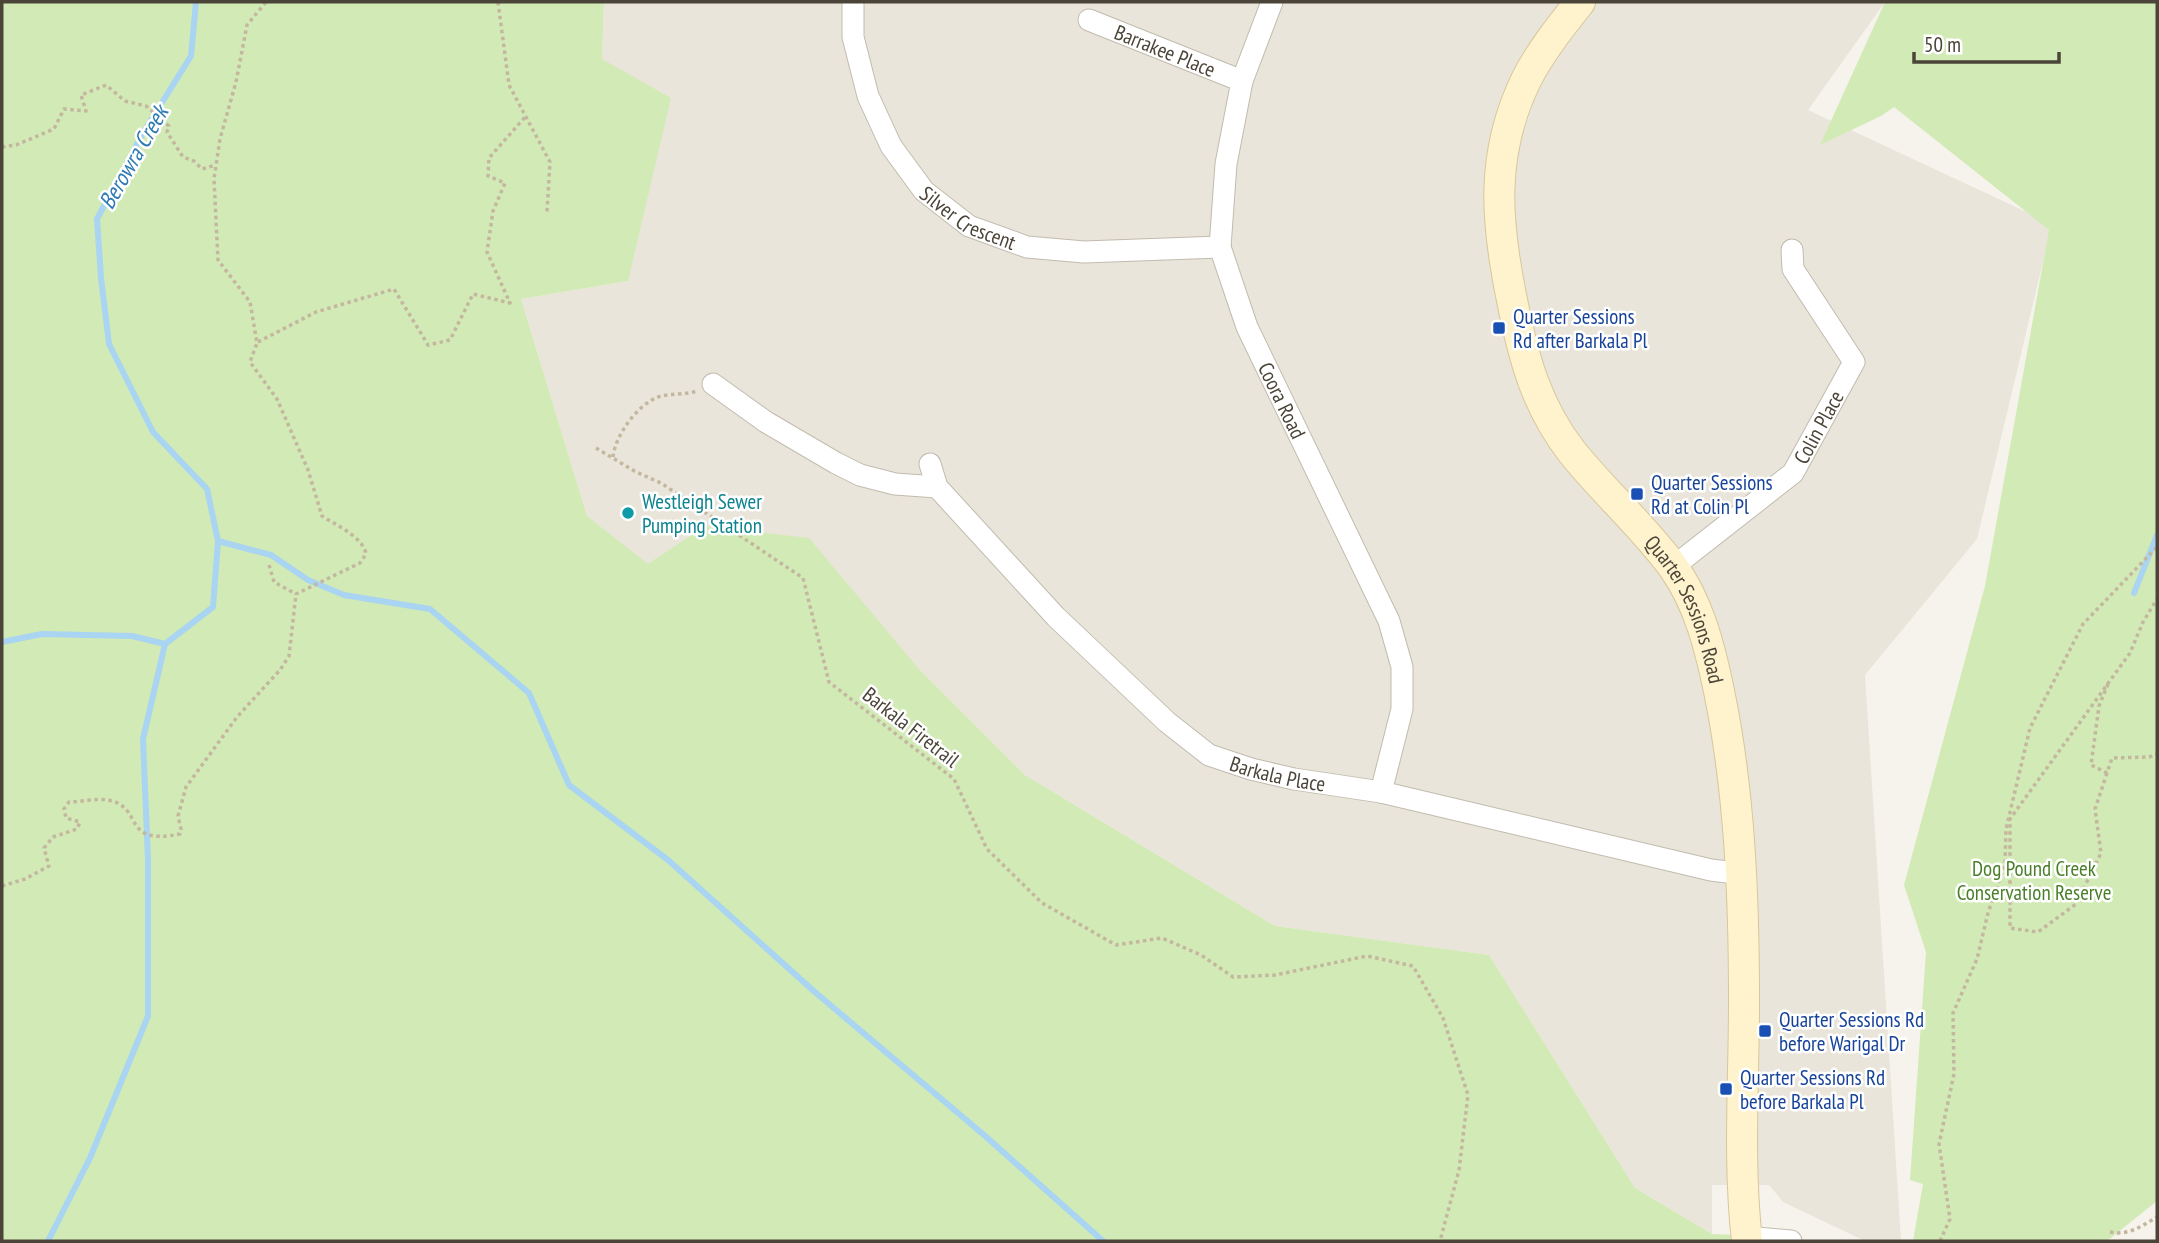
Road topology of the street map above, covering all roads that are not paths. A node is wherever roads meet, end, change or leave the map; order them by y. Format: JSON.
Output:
{"nodes":[{"id":1,"x":853,"y":2,"type":"edge"},
{"id":2,"x":1272,"y":2,"type":"edge"},
{"id":3,"x":1580,"y":2,"type":"edge"},
{"id":4,"x":1089,"y":20,"type":"dead end"},
{"id":5,"x":1242,"y":81,"type":"junction"},
{"id":6,"x":1220,"y":247,"type":"junction"},
{"id":7,"x":1792,"y":250,"type":"dead end"},
{"id":8,"x":713,"y":384,"type":"road end"},
{"id":9,"x":930,"y":464,"type":"dead end"},
{"id":10,"x":937,"y":488,"type":"junction"},
{"id":11,"x":1673,"y":568,"type":"junction"},
{"id":12,"x":1381,"y":792,"type":"junction"},
{"id":13,"x":1743,"y":874,"type":"junction"},
{"id":14,"x":1746,"y":1239,"type":"edge"},
{"id":15,"x":1791,"y":1241,"type":"edge"}],
"edges":[{"from":1,"to":6,"type":"street","name":"Silver Crescent"},
{"from":2,"to":5,"type":"street","name":"Coora Road"},
{"from":3,"to":11,"type":"main road","name":"Quarter Sessions Road"},
{"from":4,"to":5,"type":"street","name":"Barrakee Place"},
{"from":5,"to":6,"type":"street","name":"Coora Road"},
{"from":6,"to":12,"type":"street","name":"Coora Road"},
{"from":7,"to":11,"type":"street","name":"Colin Place"},
{"from":8,"to":10,"type":"street"},
{"from":9,"to":10,"type":"street","name":"Barkala Place"},
{"from":10,"to":12,"type":"street","name":"Barkala Place"},
{"from":11,"to":13,"type":"main road","name":"Quarter Sessions Road"},
{"from":12,"to":13,"type":"street","name":"Barkala Place"},
{"from":13,"to":14,"type":"main road","name":"Quarter Sessions Road"},
{"from":14,"to":15,"type":"street"}]}
